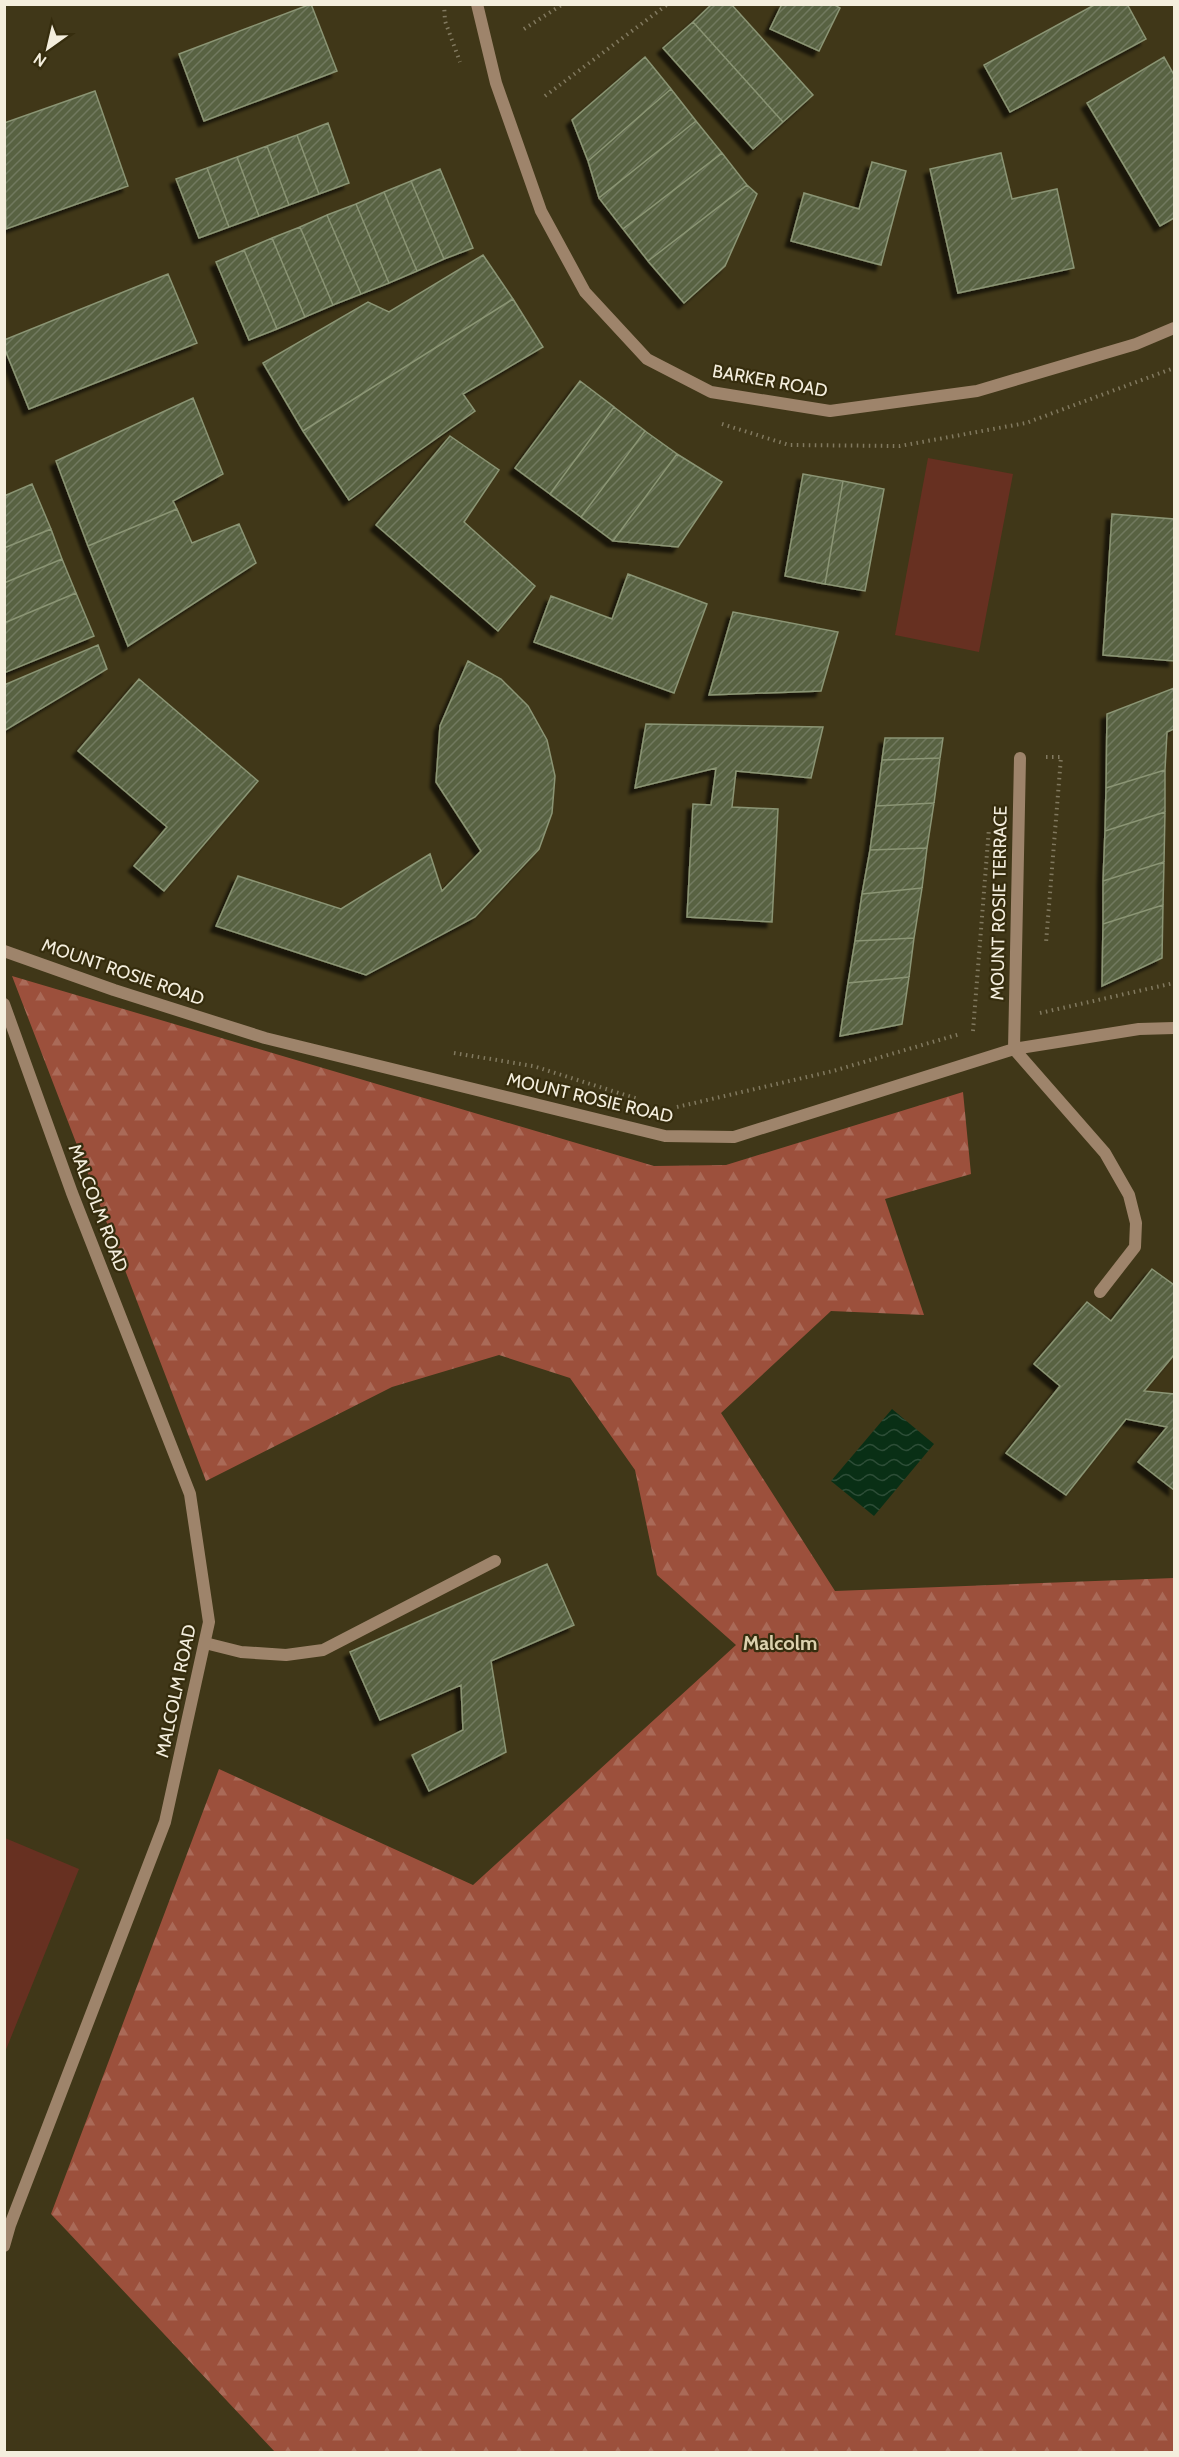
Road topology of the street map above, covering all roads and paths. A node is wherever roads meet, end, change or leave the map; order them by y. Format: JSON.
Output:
{"nodes":[{"id":1,"x":444,"y":4,"type":"edge"},
{"id":2,"x":477,"y":4,"type":"edge"},
{"id":3,"x":563,"y":4,"type":"edge"},
{"id":4,"x":668,"y":4,"type":"edge"},
{"id":5,"x":525,"y":29,"type":"dead end"},
{"id":6,"x":462,"y":65,"type":"dead end"},
{"id":7,"x":545,"y":96,"type":"dead end"},
{"id":8,"x":1174,"y":328,"type":"edge"},
{"id":9,"x":1174,"y":368,"type":"edge"},
{"id":10,"x":722,"y":424,"type":"dead end"},
{"id":11,"x":1020,"y":758,"type":"joint"},
{"id":12,"x":989,"y":828,"type":"dead end"},
{"id":13,"x":4,"y":951,"type":"edge"},
{"id":14,"x":1045,"y":955,"type":"dead end"},
{"id":15,"x":1174,"y":983,"type":"edge"},
{"id":16,"x":1041,"y":1001,"type":"dead end"},
{"id":17,"x":4,"y":1004,"type":"edge"},
{"id":18,"x":1040,"y":1013,"type":"junction"},
{"id":19,"x":1015,"y":1018,"type":"junction"},
{"id":20,"x":1174,"y":1028,"type":"edge"},
{"id":21,"x":973,"y":1031,"type":"junction"},
{"id":22,"x":1014,"y":1049,"type":"junction"},
{"id":23,"x":453,"y":1053,"type":"dead end"},
{"id":24,"x":639,"y":1099,"type":"dead end"},
{"id":25,"x":671,"y":1109,"type":"dead end"},
{"id":26,"x":1100,"y":1292,"type":"dead end"},
{"id":27,"x":495,"y":1561,"type":"dead end"},
{"id":28,"x":205,"y":1643,"type":"junction"},
{"id":29,"x":4,"y":2246,"type":"edge"}],
"edges":[{"from":1,"to":6,"type":"path"},
{"from":2,"to":8,"type":"street","name":"BARKER ROAD"},
{"from":3,"to":5,"type":"path"},
{"from":4,"to":7,"type":"path"},
{"from":9,"to":10,"type":"path"},
{"from":11,"to":14,"type":"path"},
{"from":11,"to":19,"type":"street","name":"MOUNT ROSIE TERRACE"},
{"from":12,"to":21,"type":"path"},
{"from":13,"to":22,"type":"street","name":"MOUNT ROSIE ROAD"},
{"from":15,"to":18,"type":"path"},
{"from":16,"to":18,"type":"path"},
{"from":17,"to":28,"type":"street","name":"MALCOLM ROAD"},
{"from":18,"to":19,"type":"path"},
{"from":19,"to":21,"type":"path"},
{"from":19,"to":22,"type":"street","name":"MOUNT ROSIE TERRACE"},
{"from":20,"to":22,"type":"street","name":"MOUNT ROSIE ROAD"},
{"from":21,"to":25,"type":"path"},
{"from":22,"to":26,"type":"street"},
{"from":23,"to":24,"type":"path"},
{"from":27,"to":28,"type":"street"},
{"from":28,"to":29,"type":"street","name":"MALCOLM ROAD"}]}
